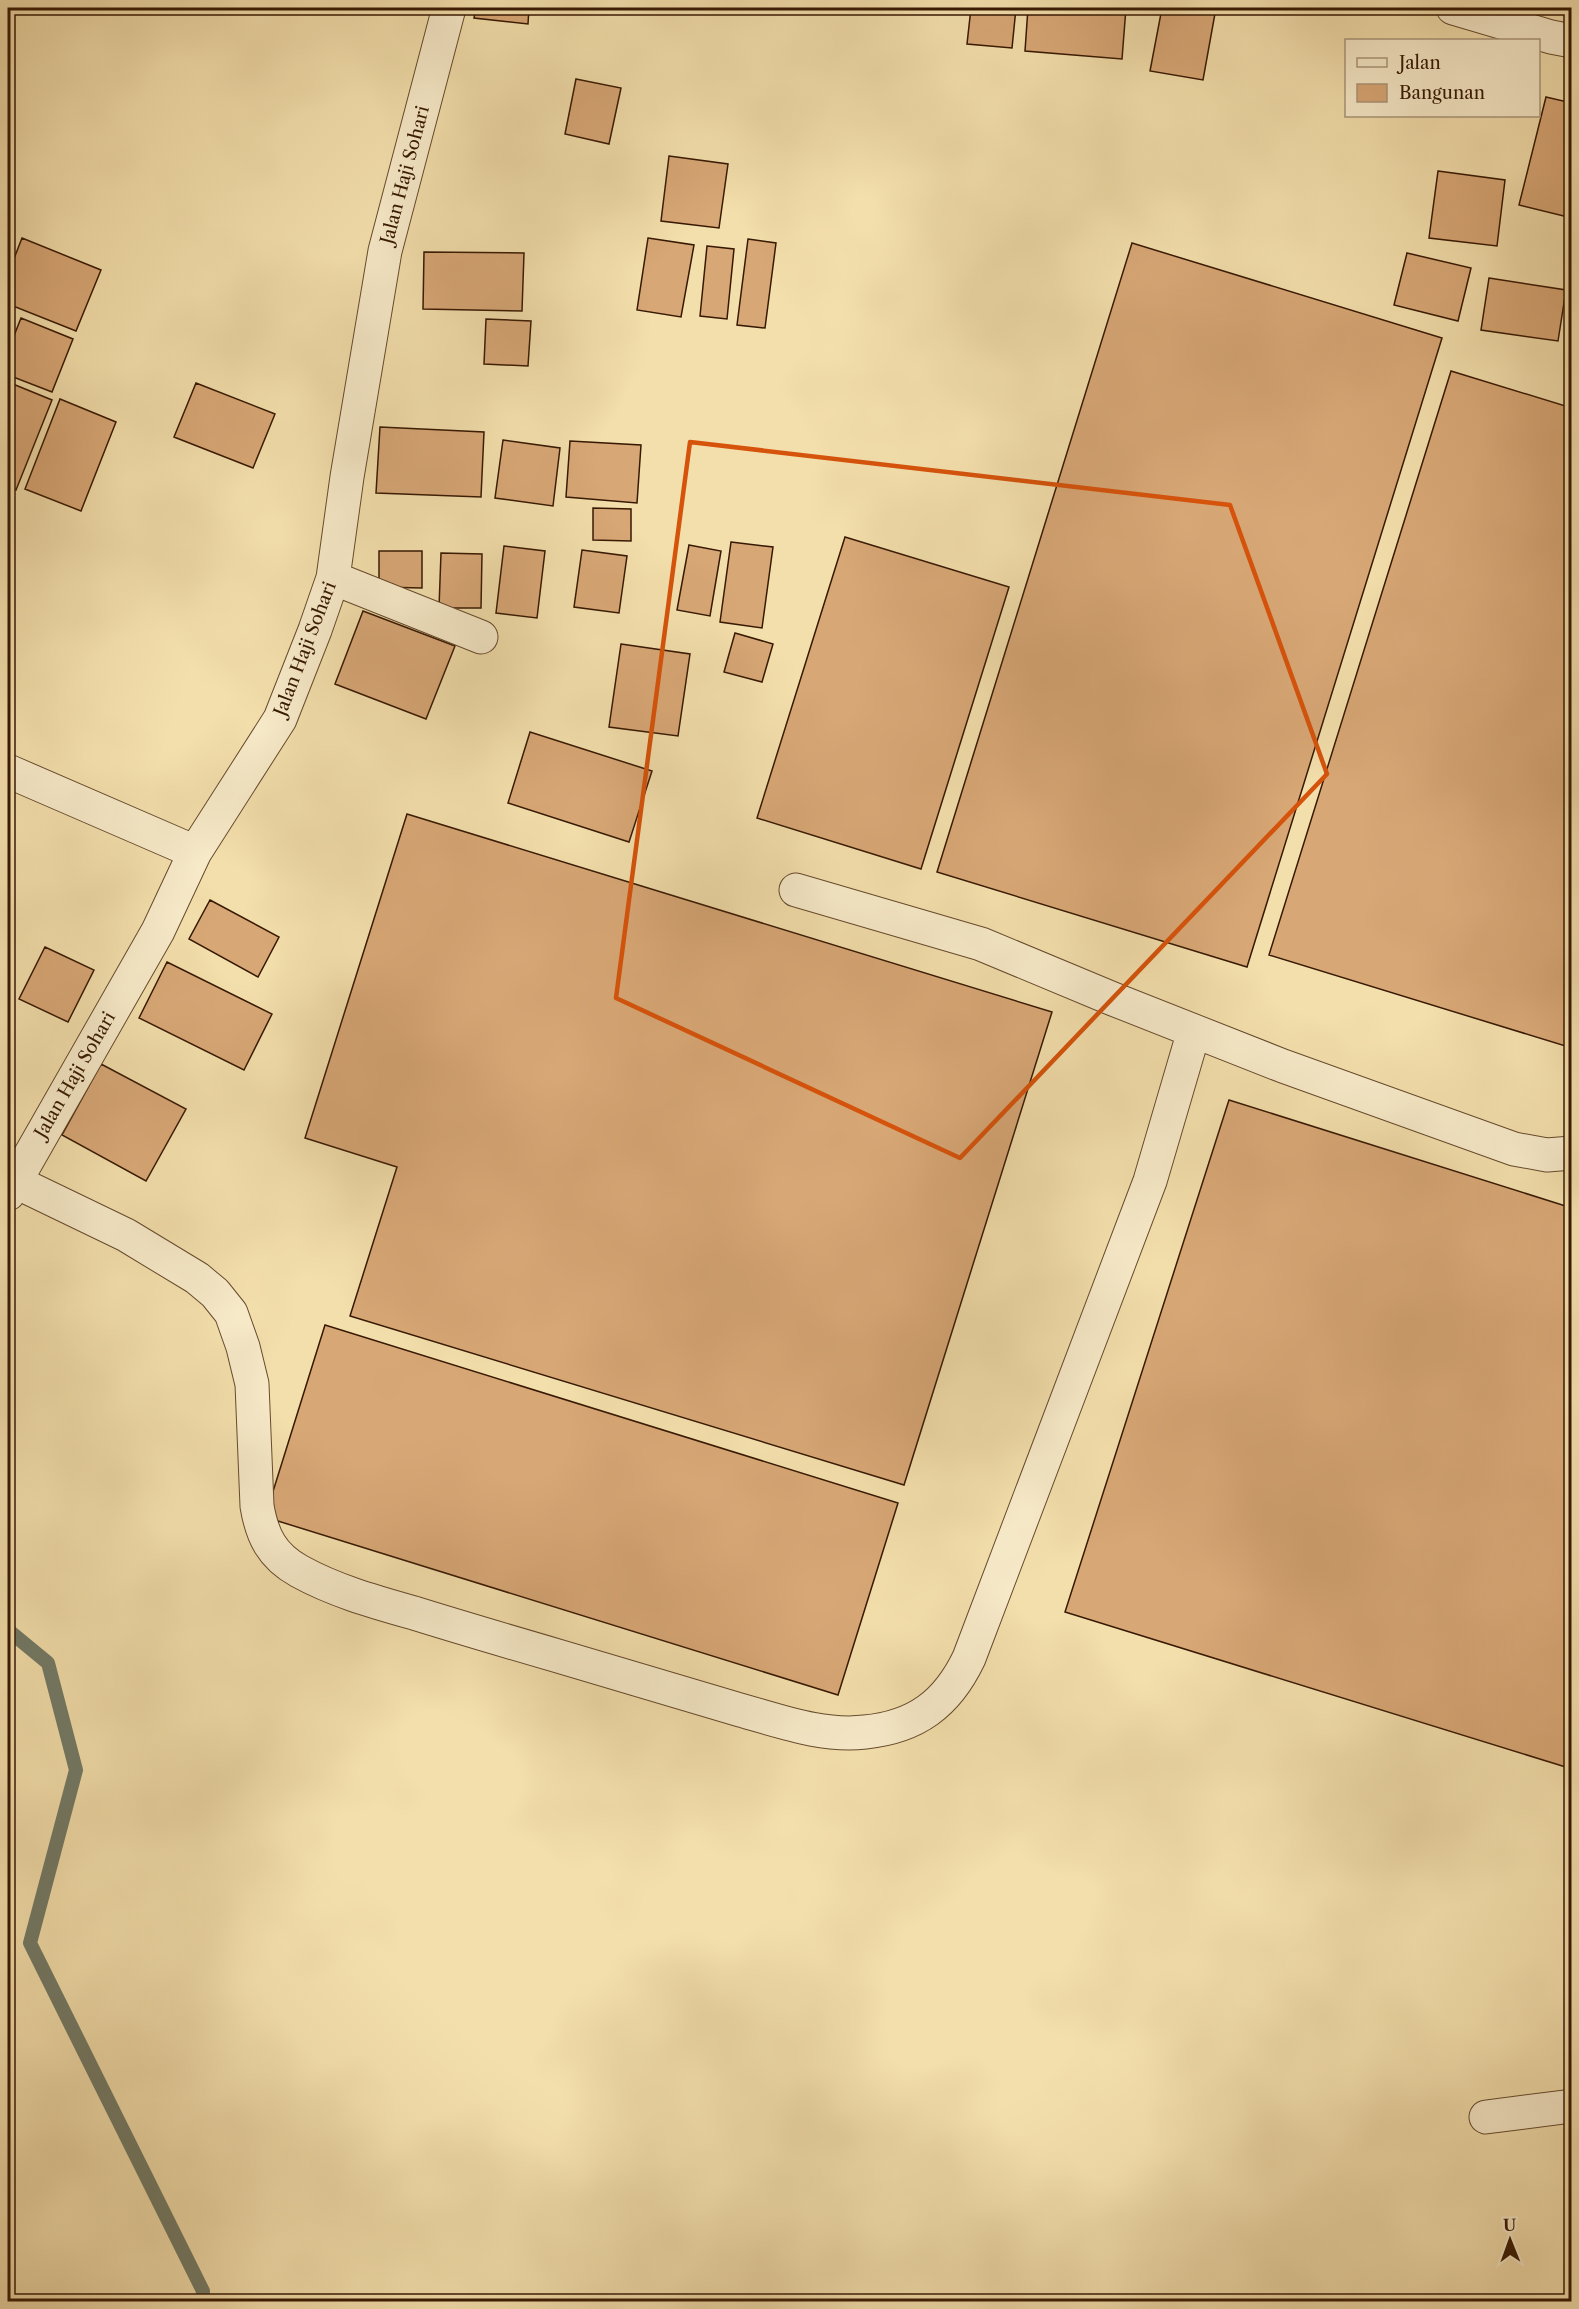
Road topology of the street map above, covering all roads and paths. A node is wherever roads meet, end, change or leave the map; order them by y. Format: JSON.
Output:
{"nodes":[{"id":1,"x":449,"y":8,"type":"edge"},
{"id":2,"x":1453,"y":8,"type":"edge"},
{"id":3,"x":1572,"y":41,"type":"edge"},
{"id":4,"x":333,"y":578,"type":"junction"},
{"id":5,"x":481,"y":638,"type":"dead end"},
{"id":6,"x":8,"y":771,"type":"edge"},
{"id":7,"x":195,"y":852,"type":"junction"},
{"id":8,"x":796,"y":890,"type":"dead end"},
{"id":9,"x":1194,"y":1031,"type":"junction"},
{"id":10,"x":1572,"y":1152,"type":"edge"},
{"id":11,"x":11,"y":1188,"type":"edge"},
{"id":12,"x":1572,"y":2106,"type":"edge"},
{"id":13,"x":1486,"y":2117,"type":"dead end"}],
"edges":[{"from":1,"to":4,"type":"street","name":"Jalan Haji Sohari"},
{"from":2,"to":3,"type":"street"},
{"from":4,"to":5,"type":"street"},
{"from":4,"to":7,"type":"street","name":"Jalan Haji Sohari"},
{"from":6,"to":7,"type":"street"},
{"from":7,"to":11,"type":"street","name":"Jalan Haji Sohari"},
{"from":8,"to":9,"type":"street"},
{"from":9,"to":10,"type":"street"},
{"from":9,"to":11,"type":"street"},
{"from":12,"to":13,"type":"street"}]}
